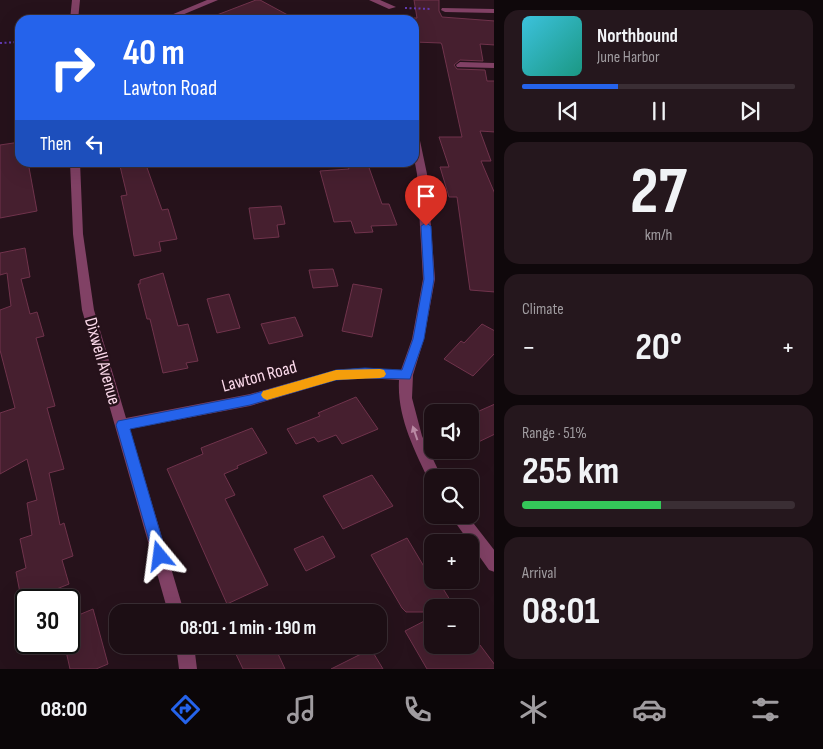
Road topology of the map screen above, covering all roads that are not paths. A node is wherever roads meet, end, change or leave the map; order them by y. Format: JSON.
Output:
{"nodes":[{"id":1,"x":76,"y":0,"type":"edge"},
{"id":2,"x":214,"y":0,"type":"edge"},
{"id":3,"x":373,"y":0,"type":"edge"},
{"id":4,"x":392,"y":7,"type":"edge"},
{"id":5,"x":445,"y":10,"type":"road end"},
{"id":6,"x":494,"y":12,"type":"edge"},
{"id":7,"x":74,"y":15,"type":"edge"},
{"id":8,"x":176,"y":15,"type":"edge"},
{"id":9,"x":460,"y":65,"type":"dead end"},
{"id":10,"x":494,"y":66,"type":"edge"},
{"id":11,"x":419,"y":160,"type":"edge"},
{"id":12,"x":75,"y":167,"type":"edge"},
{"id":13,"x":406,"y":375,"type":"junction"},
{"id":14,"x":122,"y":425,"type":"junction"},
{"id":15,"x":431,"y":469,"type":"edge"},
{"id":16,"x":464,"y":524,"type":"edge"},
{"id":17,"x":494,"y":566,"type":"edge"},
{"id":18,"x":174,"y":604,"type":"edge"},
{"id":19,"x":186,"y":654,"type":"edge"},
{"id":20,"x":188,"y":669,"type":"edge"}],
"edges":[{"from":1,"to":7,"type":"street"},
{"from":2,"to":8,"type":"street"},
{"from":3,"to":4,"type":"street"},
{"from":5,"to":6,"type":"street"},
{"from":9,"to":10,"type":"street"},
{"from":11,"to":13,"type":"street"},
{"from":12,"to":14,"type":"street","name":"Dixwell Avenue"},
{"from":13,"to":14,"type":"street","name":"Lawton Road"},
{"from":15,"to":13,"type":"street","one_way":true},
{"from":14,"to":18,"type":"street","name":"Dixwell Avenue"},
{"from":16,"to":17,"type":"street"},
{"from":19,"to":20,"type":"street"}]}
